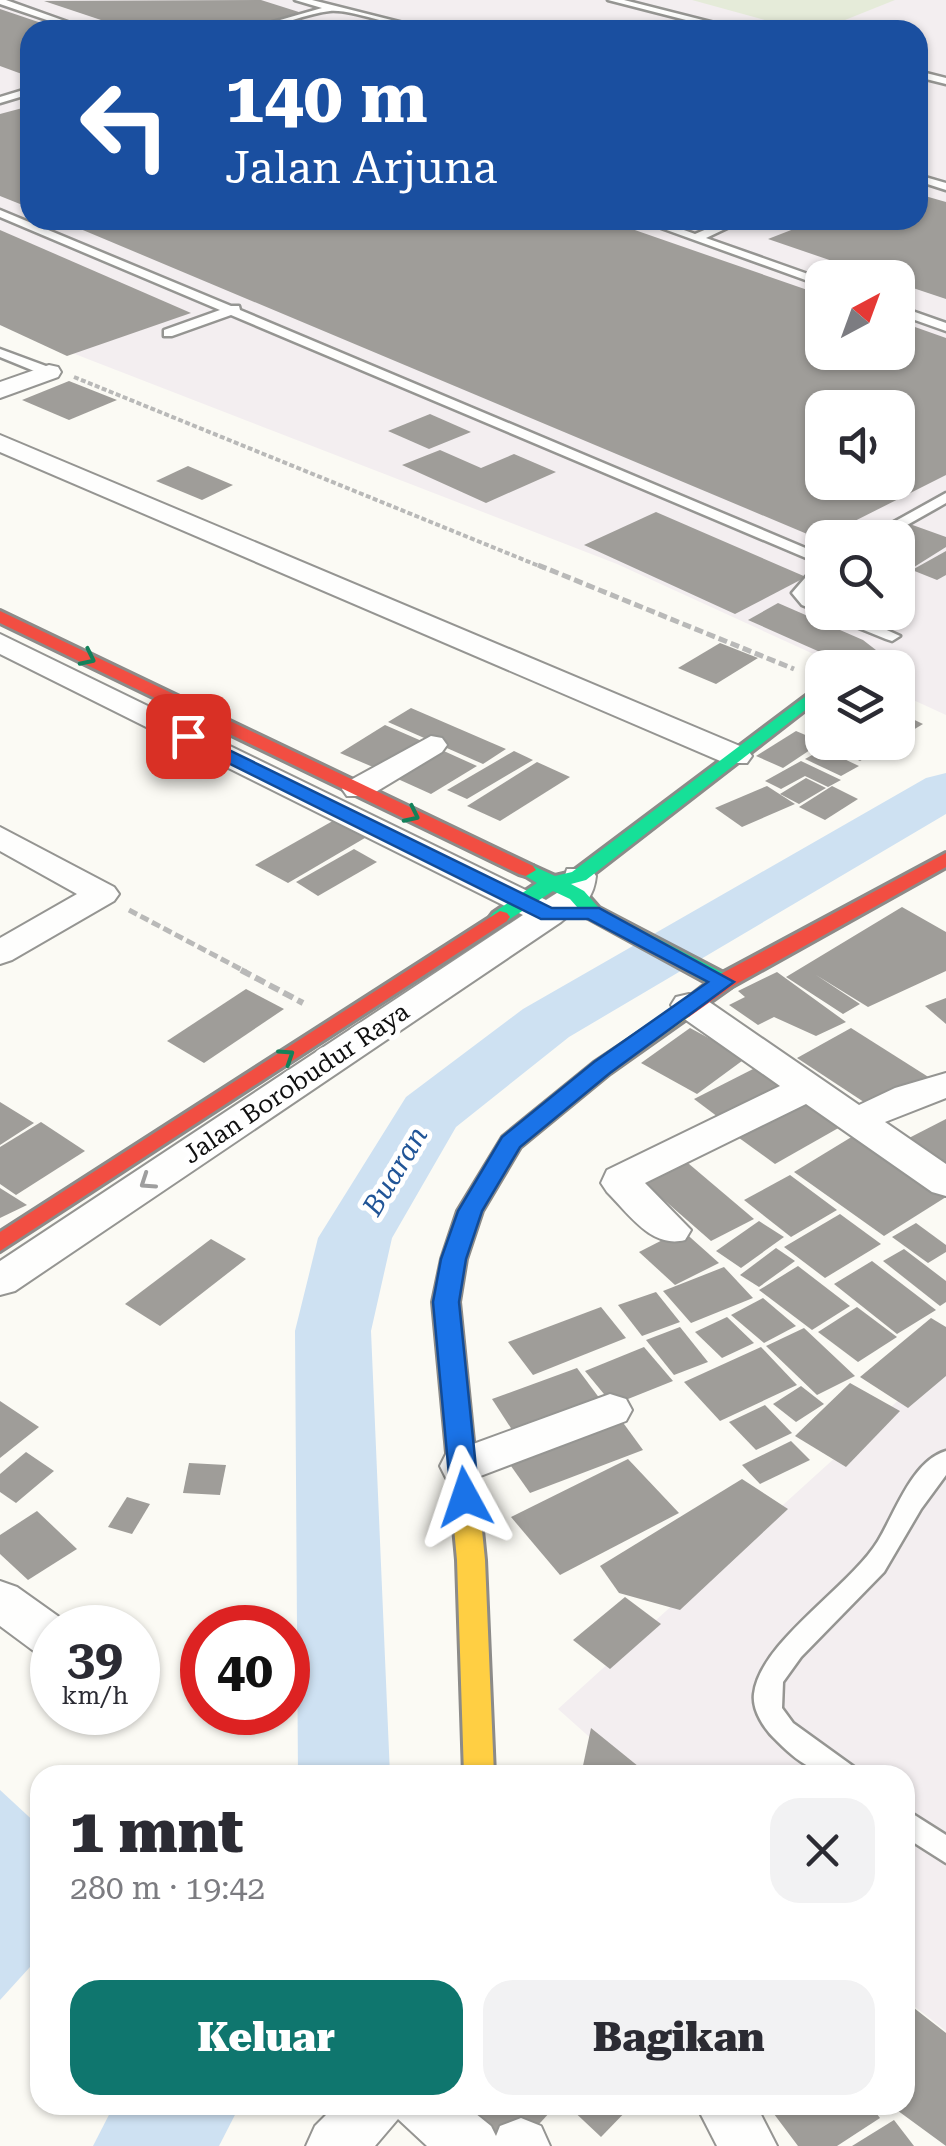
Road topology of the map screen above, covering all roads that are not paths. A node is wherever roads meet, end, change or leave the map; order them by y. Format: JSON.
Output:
{"nodes":[{"id":1,"x":300,"y":0,"type":"edge"},
{"id":2,"x":613,"y":0,"type":"edge"},
{"id":3,"x":0,"y":1,"type":"edge"},
{"id":4,"x":328,"y":8,"type":"junction"},
{"id":5,"x":390,"y":19,"type":"junction"},
{"id":6,"x":56,"y":20,"type":"edge"},
{"id":7,"x":285,"y":20,"type":"edge"},
{"id":8,"x":386,"y":20,"type":"edge"},
{"id":9,"x":393,"y":20,"type":"edge"},
{"id":10,"x":696,"y":20,"type":"edge"},
{"id":11,"x":42,"y":230,"type":"edge"},
{"id":12,"x":673,"y":230,"type":"edge"},
{"id":13,"x":714,"y":230,"type":"edge"},
{"id":14,"x":695,"y":238,"type":"junction"},
{"id":15,"x":805,"y":278,"type":"edge"},
{"id":16,"x":236,"y":309,"type":"junction"},
{"id":17,"x":915,"y":316,"type":"edge"},
{"id":18,"x":946,"y":327,"type":"edge"},
{"id":19,"x":168,"y":333,"type":"dead end"},
{"id":20,"x":0,"y":353,"type":"edge"},
{"id":21,"x":48,"y":372,"type":"joint"},
{"id":22,"x":0,"y":391,"type":"edge"},
{"id":23,"x":0,"y":443,"type":"edge"},
{"id":24,"x":946,"y":497,"type":"edge"},
{"id":25,"x":904,"y":520,"type":"edge"},
{"id":26,"x":805,"y":557,"type":"edge"},
{"id":27,"x":877,"y":630,"type":"edge"},
{"id":28,"x":10,"y":634,"type":"edge"},
{"id":29,"x":892,"y":636,"type":"dead end"},
{"id":30,"x":139,"y":697,"type":"junction"},
{"id":31,"x":805,"y":702,"type":"edge"},
{"id":32,"x":249,"y":736,"type":"junction"},
{"id":33,"x":431,"y":745,"type":"dead end"},
{"id":34,"x":220,"y":752,"type":"junction"},
{"id":35,"x":736,"y":756,"type":"junction"},
{"id":36,"x":358,"y":789,"type":"junction"},
{"id":37,"x":0,"y":837,"type":"edge"},
{"id":38,"x":946,"y":859,"type":"edge"},
{"id":39,"x":569,"y":901,"type":"junction"},
{"id":40,"x":0,"y":953,"type":"edge"},
{"id":41,"x":716,"y":977,"type":"junction"},
{"id":42,"x":689,"y":1006,"type":"junction"},
{"id":43,"x":946,"y":1085,"type":"edge"},
{"id":44,"x":810,"y":1086,"type":"junction"},
{"id":45,"x":255,"y":1094,"type":"junction"},
{"id":46,"x":858,"y":1120,"type":"junction"},
{"id":47,"x":946,"y":1183,"type":"edge"},
{"id":48,"x":671,"y":1230,"type":"dead end"},
{"id":49,"x":21,"y":1241,"type":"edge"},
{"id":50,"x":0,"y":1281,"type":"edge"},
{"id":51,"x":610,"y":1410,"type":"dead end"},
{"id":52,"x":946,"y":1460,"type":"edge"},
{"id":53,"x":462,"y":1466,"type":"junction"},
{"id":54,"x":0,"y":1600,"type":"edge"},
{"id":55,"x":30,"y":1622,"type":"edge"},
{"id":56,"x":479,"y":1765,"type":"edge"},
{"id":57,"x":830,"y":1765,"type":"edge"},
{"id":58,"x":915,"y":1828,"type":"edge"},
{"id":59,"x":946,"y":1851,"type":"edge"},
{"id":60,"x":366,"y":2115,"type":"edge"},
{"id":61,"x":433,"y":2115,"type":"edge"},
{"id":62,"x":731,"y":2115,"type":"edge"},
{"id":63,"x":336,"y":2146,"type":"edge"},
{"id":64,"x":471,"y":2146,"type":"edge"},
{"id":65,"x":748,"y":2146,"type":"edge"}],
"edges":[{"from":1,"to":4,"type":"lane"},
{"from":2,"to":10,"type":"lane"},
{"from":3,"to":6,"type":"lane"},
{"from":4,"to":5,"type":"lane"},
{"from":4,"to":7,"type":"lane"},
{"from":5,"to":8,"type":"lane"},
{"from":5,"to":9,"type":"lane"},
{"from":11,"to":16,"type":"lane"},
{"from":12,"to":14,"type":"lane"},
{"from":13,"to":14,"type":"lane"},
{"from":14,"to":15,"type":"lane"},
{"from":16,"to":19,"type":"lane"},
{"from":16,"to":26,"type":"lane"},
{"from":17,"to":18,"type":"lane"},
{"from":20,"to":21,"type":"lane"},
{"from":21,"to":22,"type":"street"},
{"from":23,"to":35,"type":"street"},
{"from":24,"to":25,"type":"lane"},
{"from":27,"to":29,"type":"lane"},
{"from":28,"to":30,"type":"street"},
{"from":30,"to":32,"type":"street"},
{"from":30,"to":34,"type":"street"},
{"from":31,"to":35,"type":"street","name":"Jalan Borobudur Raya"},
{"from":32,"to":34,"type":"street"},
{"from":32,"to":36,"type":"street"},
{"from":33,"to":36,"type":"street"},
{"from":34,"to":39,"type":"street"},
{"from":35,"to":39,"type":"street","name":"Jalan Borobudur Raya"},
{"from":36,"to":39,"type":"street","one_way":true},
{"from":37,"to":40,"type":"street"},
{"from":38,"to":41,"type":"street"},
{"from":39,"to":41,"type":"street"},
{"from":39,"to":45,"type":"street","name":"Jalan Borobudur Raya"},
{"from":45,"to":39,"type":"street","name":"Jalan Borobudur Raya","one_way":true},
{"from":41,"to":42,"type":"street"},
{"from":42,"to":44,"type":"street"},
{"from":42,"to":53,"type":"street"},
{"from":43,"to":46,"type":"street"},
{"from":44,"to":46,"type":"street"},
{"from":44,"to":48,"type":"street"},
{"from":45,"to":49,"type":"street","name":"Jalan Borobudur Raya"},
{"from":46,"to":47,"type":"street"},
{"from":49,"to":50,"type":"street","name":"Jalan Borobudur Raya"},
{"from":51,"to":53,"type":"street"},
{"from":52,"to":57,"type":"lane"},
{"from":53,"to":56,"type":"street"},
{"from":54,"to":55,"type":"street"},
{"from":58,"to":59,"type":"lane"},
{"from":60,"to":63,"type":"street"},
{"from":61,"to":64,"type":"street"},
{"from":62,"to":65,"type":"street"}]}
